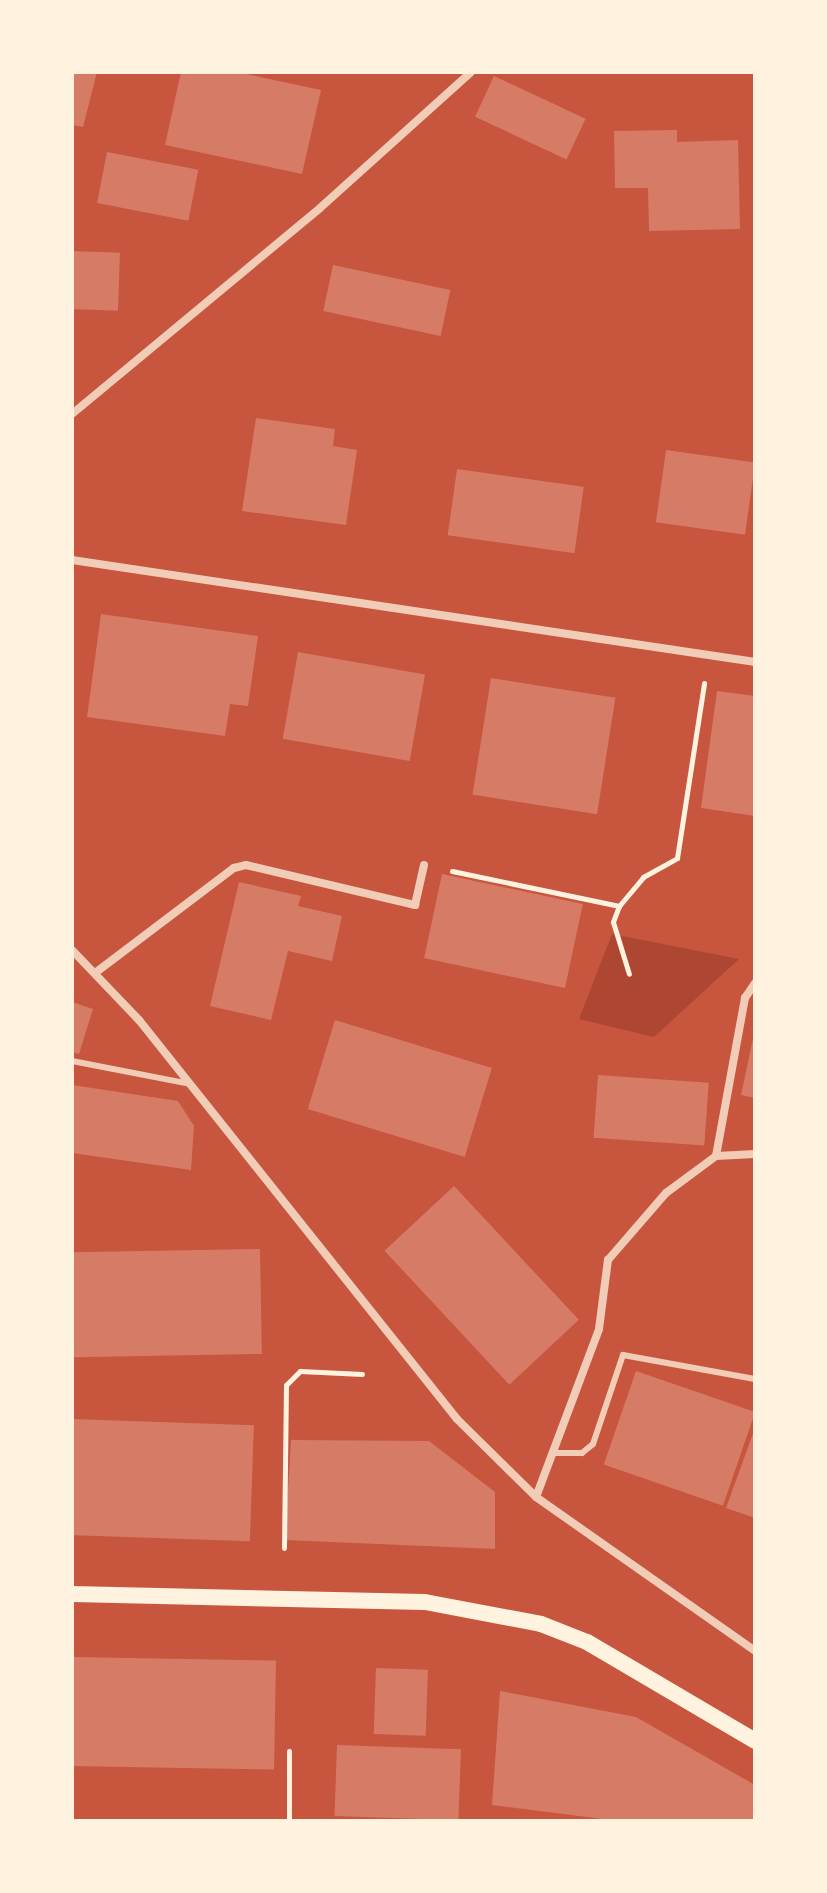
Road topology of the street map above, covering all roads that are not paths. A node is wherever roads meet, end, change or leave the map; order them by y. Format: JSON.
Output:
{"nodes":[{"id":1,"x":471,"y":72,"type":"edge"},
{"id":2,"x":72,"y":414,"type":"edge"},
{"id":3,"x":72,"y":560,"type":"edge"},
{"id":4,"x":755,"y":662,"type":"edge"},
{"id":5,"x":424,"y":865,"type":"road end"},
{"id":6,"x":72,"y":950,"type":"edge"},
{"id":7,"x":95,"y":973,"type":"junction"},
{"id":8,"x":755,"y":983,"type":"edge"},
{"id":9,"x":72,"y":1061,"type":"edge"},
{"id":10,"x":190,"y":1084,"type":"junction"},
{"id":11,"x":755,"y":1154,"type":"edge"},
{"id":12,"x":716,"y":1156,"type":"junction"},
{"id":13,"x":755,"y":1379,"type":"edge"},
{"id":14,"x":552,"y":1453,"type":"junction"},
{"id":15,"x":536,"y":1497,"type":"junction"},
{"id":16,"x":72,"y":1594,"type":"edge"},
{"id":17,"x":755,"y":1651,"type":"edge"},
{"id":18,"x":755,"y":1741,"type":"edge"}],
"edges":[{"from":1,"to":2,"type":"street"},
{"from":3,"to":4,"type":"street"},
{"from":5,"to":7,"type":"street"},
{"from":6,"to":7,"type":"street"},
{"from":7,"to":10,"type":"street"},
{"from":8,"to":12,"type":"street"},
{"from":9,"to":10,"type":"lane"},
{"from":10,"to":15,"type":"street"},
{"from":11,"to":12,"type":"street"},
{"from":12,"to":14,"type":"street"},
{"from":13,"to":14,"type":"lane"},
{"from":14,"to":15,"type":"street"},
{"from":15,"to":17,"type":"street"},
{"from":16,"to":18,"type":"main road"}]}
